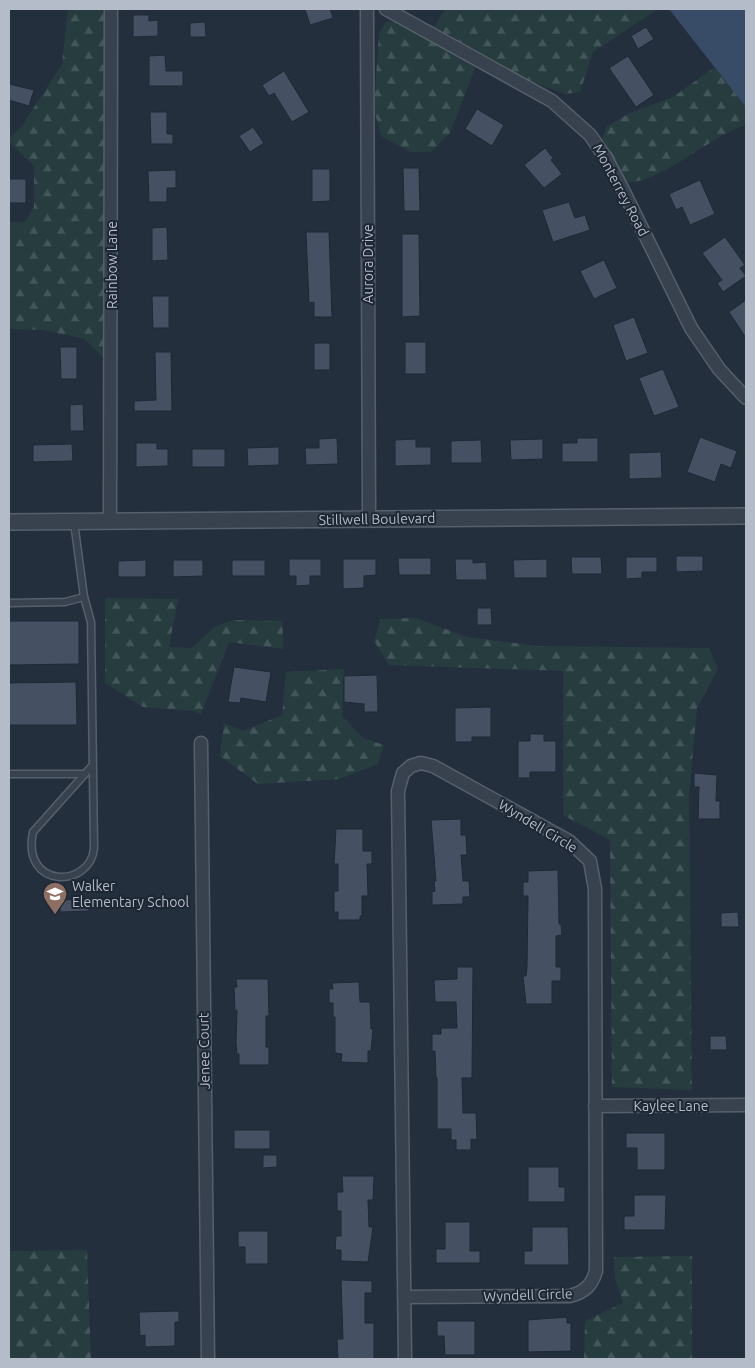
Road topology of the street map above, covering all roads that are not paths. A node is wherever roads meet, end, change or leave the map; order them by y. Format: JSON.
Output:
{"nodes":[{"id":1,"x":111,"y":9,"type":"edge"},
{"id":2,"x":367,"y":9,"type":"edge"},
{"id":3,"x":386,"y":9,"type":"edge"},
{"id":4,"x":746,"y":398,"type":"edge"},
{"id":5,"x":746,"y":516,"type":"edge"},
{"id":6,"x":369,"y":518,"type":"junction"},
{"id":7,"x":9,"y":522,"type":"edge"},
{"id":8,"x":74,"y":522,"type":"junction"},
{"id":9,"x":110,"y":522,"type":"junction"},
{"id":10,"x":84,"y":597,"type":"junction"},
{"id":11,"x":9,"y":603,"type":"edge"},
{"id":12,"x":201,"y":743,"type":"dead end"},
{"id":13,"x":92,"y":766,"type":"junction"},
{"id":14,"x":9,"y":774,"type":"edge"},
{"id":15,"x":85,"y":774,"type":"junction"},
{"id":16,"x":746,"y":1105,"type":"edge"},
{"id":17,"x":595,"y":1106,"type":"junction"},
{"id":18,"x":404,"y":1297,"type":"junction"},
{"id":19,"x":208,"y":1359,"type":"edge"},
{"id":20,"x":405,"y":1359,"type":"edge"}],
"edges":[{"from":1,"to":9,"type":"street","name":"Rainbow Lane"},
{"from":2,"to":6,"type":"street","name":"Aurora Drive"},
{"from":3,"to":4,"type":"street","name":"Monterrey Road"},
{"from":5,"to":6,"type":"street","name":"Stillwell Boulevard"},
{"from":6,"to":9,"type":"street","name":"Stillwell Boulevard"},
{"from":7,"to":8,"type":"street","name":"Stillwell Boulevard"},
{"from":8,"to":9,"type":"street","name":"Stillwell Boulevard"},
{"from":8,"to":10,"type":"lane"},
{"from":10,"to":11,"type":"lane"},
{"from":10,"to":13,"type":"lane"},
{"from":12,"to":19,"type":"street","name":"Jenee Court"},
{"from":13,"to":15,"type":"lane"},
{"from":13,"to":15,"type":"lane"},
{"from":14,"to":15,"type":"lane"},
{"from":16,"to":17,"type":"street","name":"Kaylee Lane"},
{"from":17,"to":18,"type":"street","name":"Wyndell Circle"},
{"from":17,"to":18,"type":"street","name":"Wyndell Circle"},
{"from":18,"to":20,"type":"street","name":"Wyndell Circle"}]}
